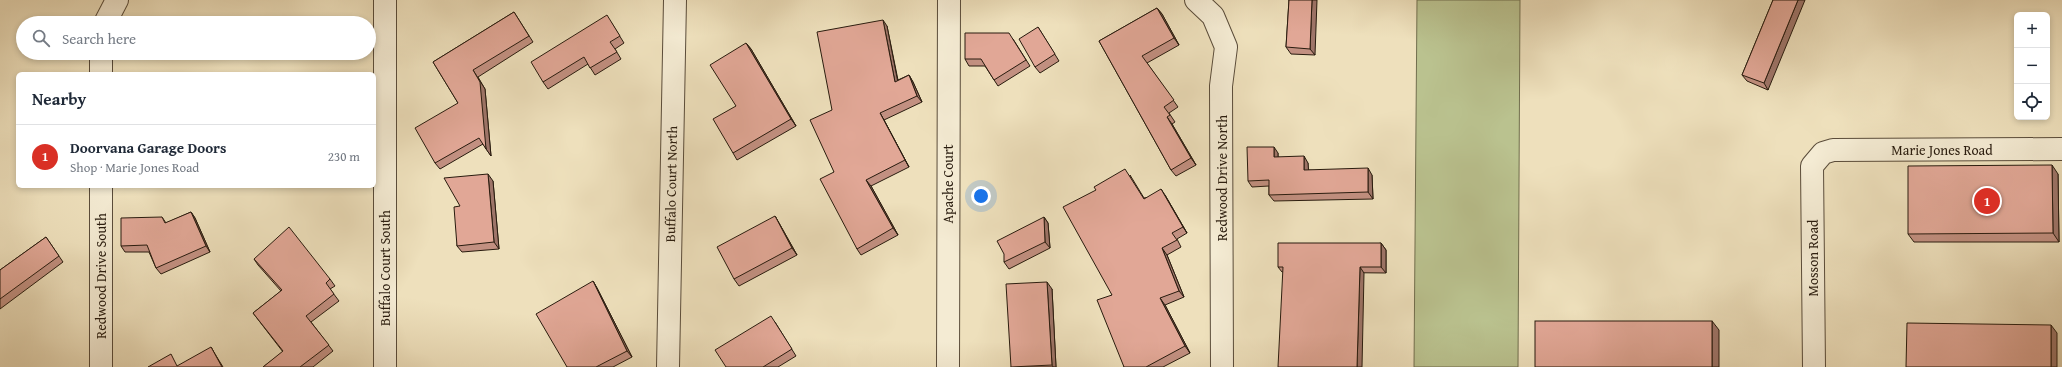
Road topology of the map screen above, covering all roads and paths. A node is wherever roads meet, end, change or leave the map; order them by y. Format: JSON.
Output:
{"nodes":[{"id":1,"x":117,"y":0,"type":"edge"},
{"id":2,"x":385,"y":0,"type":"edge"},
{"id":3,"x":675,"y":0,"type":"edge"},
{"id":4,"x":949,"y":0,"type":"edge"},
{"id":5,"x":1196,"y":0,"type":"edge"},
{"id":6,"x":109,"y":16,"type":"edge"},
{"id":7,"x":101,"y":60,"type":"edge"},
{"id":8,"x":101,"y":72,"type":"edge"},
{"id":9,"x":2062,"y":149,"type":"edge"},
{"id":10,"x":1823,"y":153,"type":"joint"},
{"id":11,"x":101,"y":188,"type":"edge"},
{"id":12,"x":102,"y":367,"type":"edge"},
{"id":13,"x":385,"y":367,"type":"edge"},
{"id":14,"x":668,"y":367,"type":"edge"},
{"id":15,"x":948,"y":367,"type":"edge"},
{"id":16,"x":1222,"y":367,"type":"edge"},
{"id":17,"x":1814,"y":367,"type":"edge"}],
"edges":[{"from":1,"to":6,"type":"street"},
{"from":2,"to":13,"type":"street","name":"Buffalo Court South"},
{"from":3,"to":14,"type":"street","name":"Buffalo Court North"},
{"from":4,"to":15,"type":"street","name":"Apache Court"},
{"from":5,"to":16,"type":"street","name":"Redwood Drive North"},
{"from":7,"to":8,"type":"street"},
{"from":9,"to":10,"type":"street","name":"Marie Jones Road"},
{"from":10,"to":17,"type":"street","name":"Mosson Road"},
{"from":11,"to":12,"type":"street","name":"Redwood Drive South"}]}
